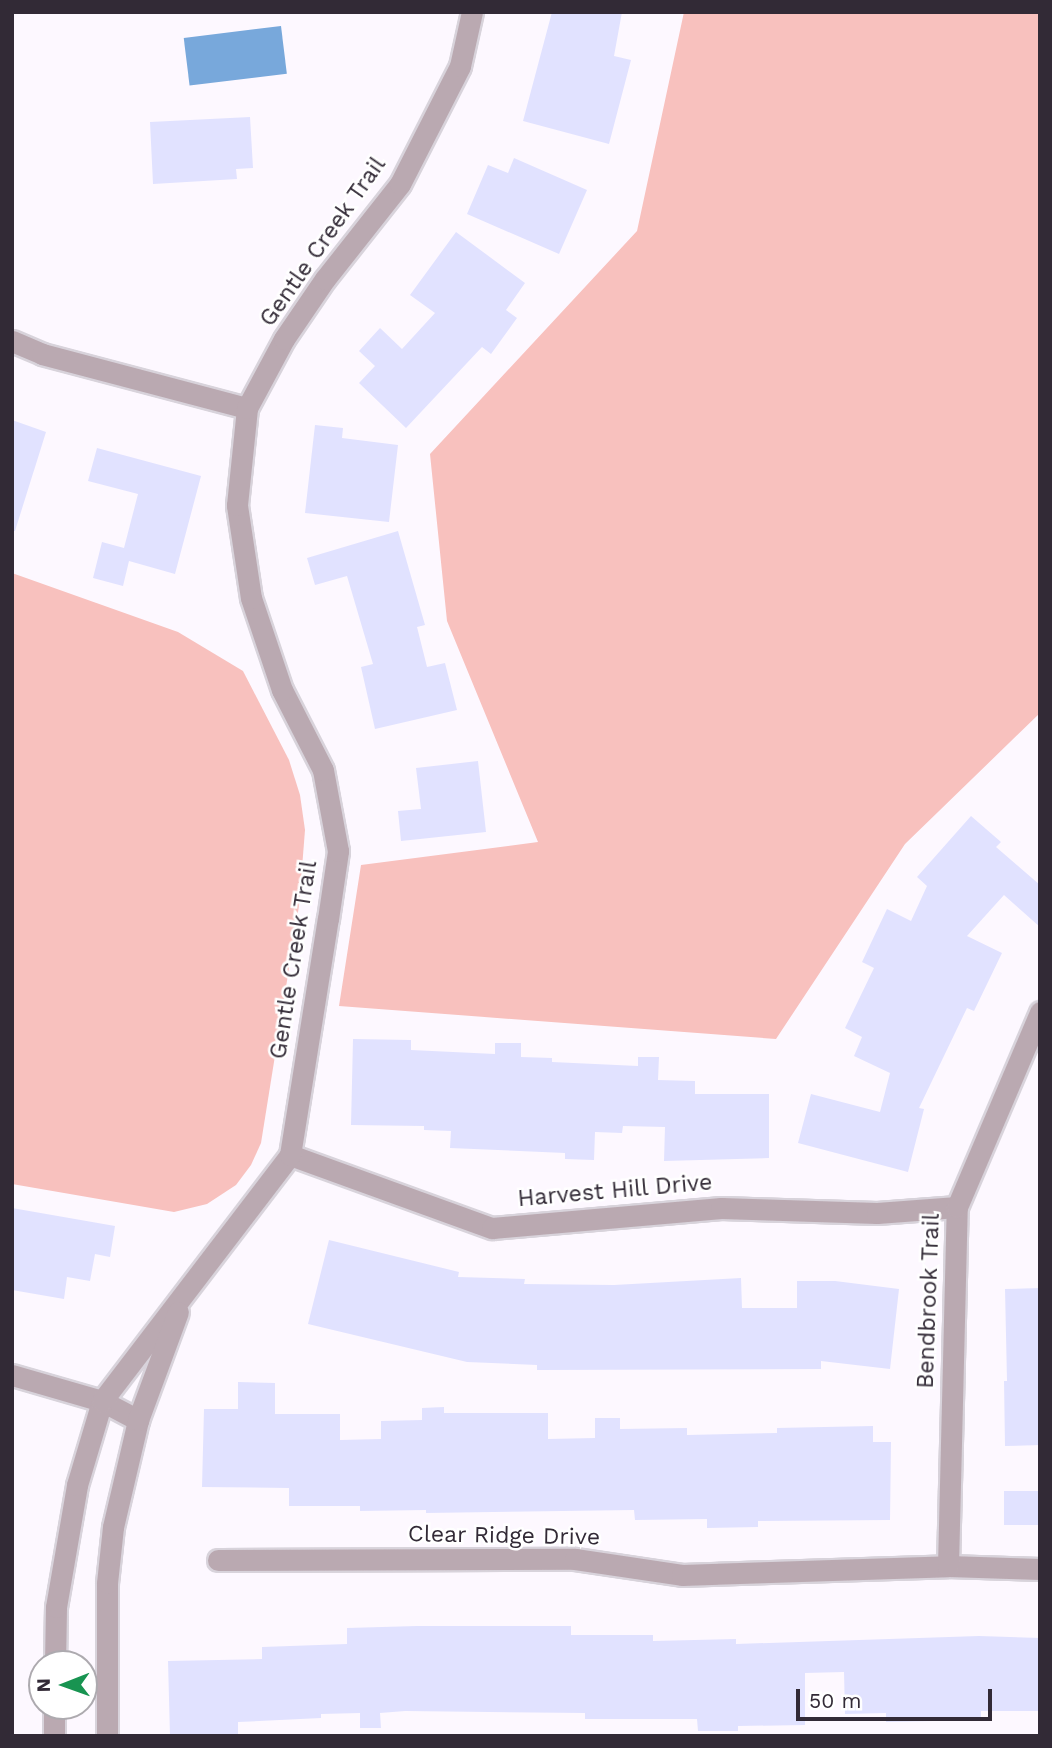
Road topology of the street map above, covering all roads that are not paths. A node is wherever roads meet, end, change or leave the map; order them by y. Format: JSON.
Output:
{"nodes":[{"id":1,"x":472,"y":12,"type":"edge"},
{"id":2,"x":12,"y":341,"type":"edge"},
{"id":3,"x":247,"y":408,"type":"junction"},
{"id":4,"x":1040,"y":1012,"type":"edge"},
{"id":5,"x":290,"y":1155,"type":"junction"},
{"id":6,"x":957,"y":1207,"type":"junction"},
{"id":7,"x":186,"y":1290,"type":"junction"},
{"id":8,"x":12,"y":1376,"type":"edge"},
{"id":9,"x":102,"y":1401,"type":"junction"},
{"id":10,"x":138,"y":1420,"type":"junction"},
{"id":11,"x":218,"y":1560,"type":"dead end"},
{"id":12,"x":948,"y":1566,"type":"junction"},
{"id":13,"x":1040,"y":1570,"type":"edge"},
{"id":14,"x":55,"y":1650,"type":"edge"},
{"id":15,"x":107,"y":1736,"type":"edge"}],
"edges":[{"from":1,"to":3,"type":"street","name":"Gentle Creek Trail"},
{"from":2,"to":3,"type":"street"},
{"from":3,"to":5,"type":"street","name":"Gentle Creek Trail"},
{"from":4,"to":6,"type":"street","name":"Bendbrook Trail"},
{"from":5,"to":6,"type":"street","name":"Harvest Hill Drive"},
{"from":5,"to":7,"type":"street","name":"Gentle Creek Trail"},
{"from":6,"to":12,"type":"street","name":"Bendbrook Trail"},
{"from":7,"to":9,"type":"street","name":"Gentle Creek Trail"},
{"from":7,"to":10,"type":"street","name":"Gentle Creek Trail"},
{"from":8,"to":9,"type":"street"},
{"from":9,"to":10,"type":"street"},
{"from":9,"to":14,"type":"street","name":"Gentle Creek Trail"},
{"from":10,"to":15,"type":"street","name":"Gentle Creek Trail"},
{"from":11,"to":12,"type":"street","name":"Clear Ridge Drive"},
{"from":12,"to":13,"type":"street","name":"Clear Ridge Drive"}]}
